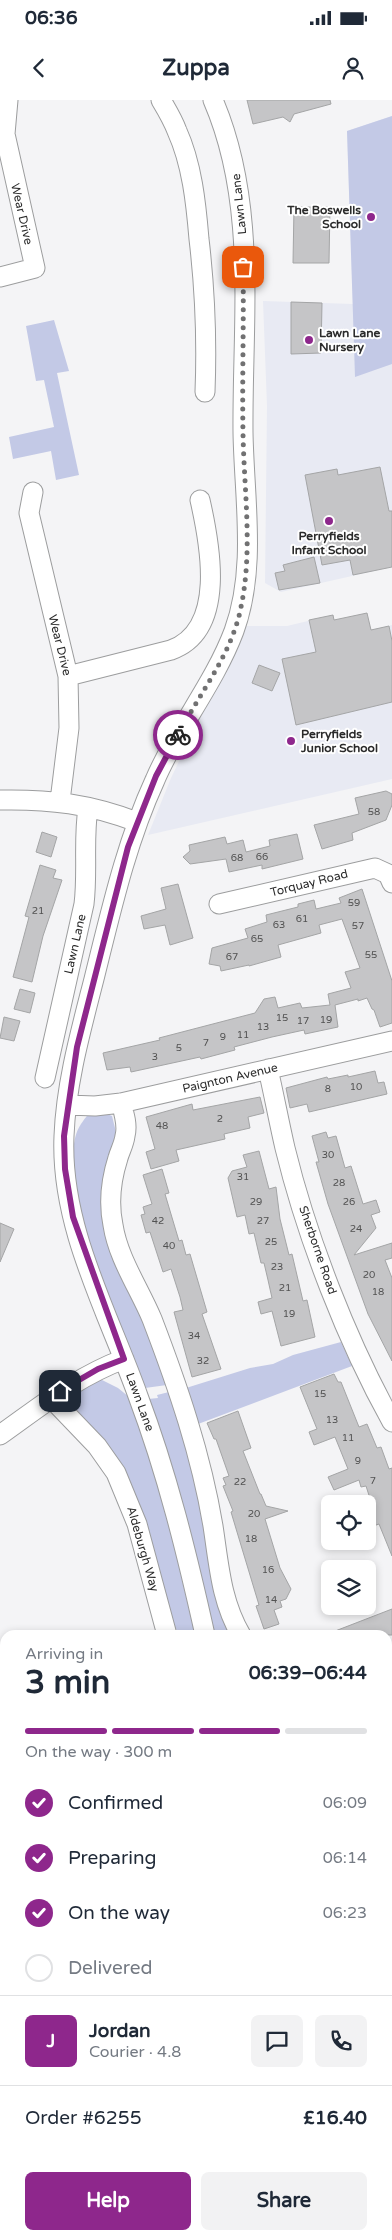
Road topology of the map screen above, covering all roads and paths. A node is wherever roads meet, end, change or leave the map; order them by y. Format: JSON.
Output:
{"nodes":[{"id":1,"x":8,"y":100,"type":"edge"},
{"id":2,"x":162,"y":100,"type":"edge"},
{"id":3,"x":213,"y":100,"type":"edge"},
{"id":4,"x":0,"y":276,"type":"edge"},
{"id":5,"x":205,"y":392,"type":"dead end"},
{"id":6,"x":33,"y":492,"type":"dead end"},
{"id":7,"x":200,"y":500,"type":"dead end"},
{"id":8,"x":68,"y":676,"type":"junction"},
{"id":9,"x":0,"y":800,"type":"edge"},
{"id":10,"x":60,"y":801,"type":"junction"},
{"id":11,"x":88,"y":808,"type":"junction"},
{"id":12,"x":137,"y":822,"type":"junction"},
{"id":13,"x":392,"y":883,"type":"edge"},
{"id":14,"x":219,"y":904,"type":"dead end"},
{"id":15,"x":392,"y":1041,"type":"edge"},
{"id":16,"x":268,"y":1069,"type":"junction"},
{"id":17,"x":44,"y":1078,"type":"dead end"},
{"id":18,"x":121,"y":1103,"type":"junction"},
{"id":19,"x":67,"y":1105,"type":"junction"},
{"id":20,"x":124,"y":1359,"type":"junction"},
{"id":21,"x":52,"y":1398,"type":"junction"},
{"id":22,"x":392,"y":1422,"type":"edge"},
{"id":23,"x":0,"y":1435,"type":"edge"},
{"id":24,"x":166,"y":1630,"type":"edge"},
{"id":25,"x":203,"y":1630,"type":"edge"},
{"id":26,"x":238,"y":1630,"type":"edge"}],
"edges":[{"from":1,"to":4,"type":"street","name":"Wear Drive"},
{"from":2,"to":5,"type":"street"},
{"from":3,"to":12,"type":"street","name":"Lawn Lane"},
{"from":6,"to":8,"type":"street","name":"Wear Drive"},
{"from":7,"to":8,"type":"street"},
{"from":8,"to":10,"type":"street","name":"Wear Drive"},
{"from":9,"to":10,"type":"street"},
{"from":10,"to":11,"type":"street"},
{"from":11,"to":12,"type":"street"},
{"from":11,"to":17,"type":"street","name":"Lawn Lane"},
{"from":12,"to":19,"type":"street","name":"Lawn Lane"},
{"from":13,"to":14,"type":"street","name":"Torquay Road"},
{"from":15,"to":16,"type":"street","name":"Paignton Avenue"},
{"from":16,"to":18,"type":"street","name":"Paignton Avenue"},
{"from":16,"to":22,"type":"street","name":"Sherborne Road"},
{"from":18,"to":19,"type":"street","name":"Paignton Avenue"},
{"from":18,"to":26,"type":"street"},
{"from":19,"to":20,"type":"street","name":"Lawn Lane"},
{"from":20,"to":21,"type":"street"},
{"from":20,"to":25,"type":"street","name":"Lawn Lane"},
{"from":21,"to":23,"type":"street"},
{"from":21,"to":24,"type":"street","name":"Aldeburgh Way"}]}
